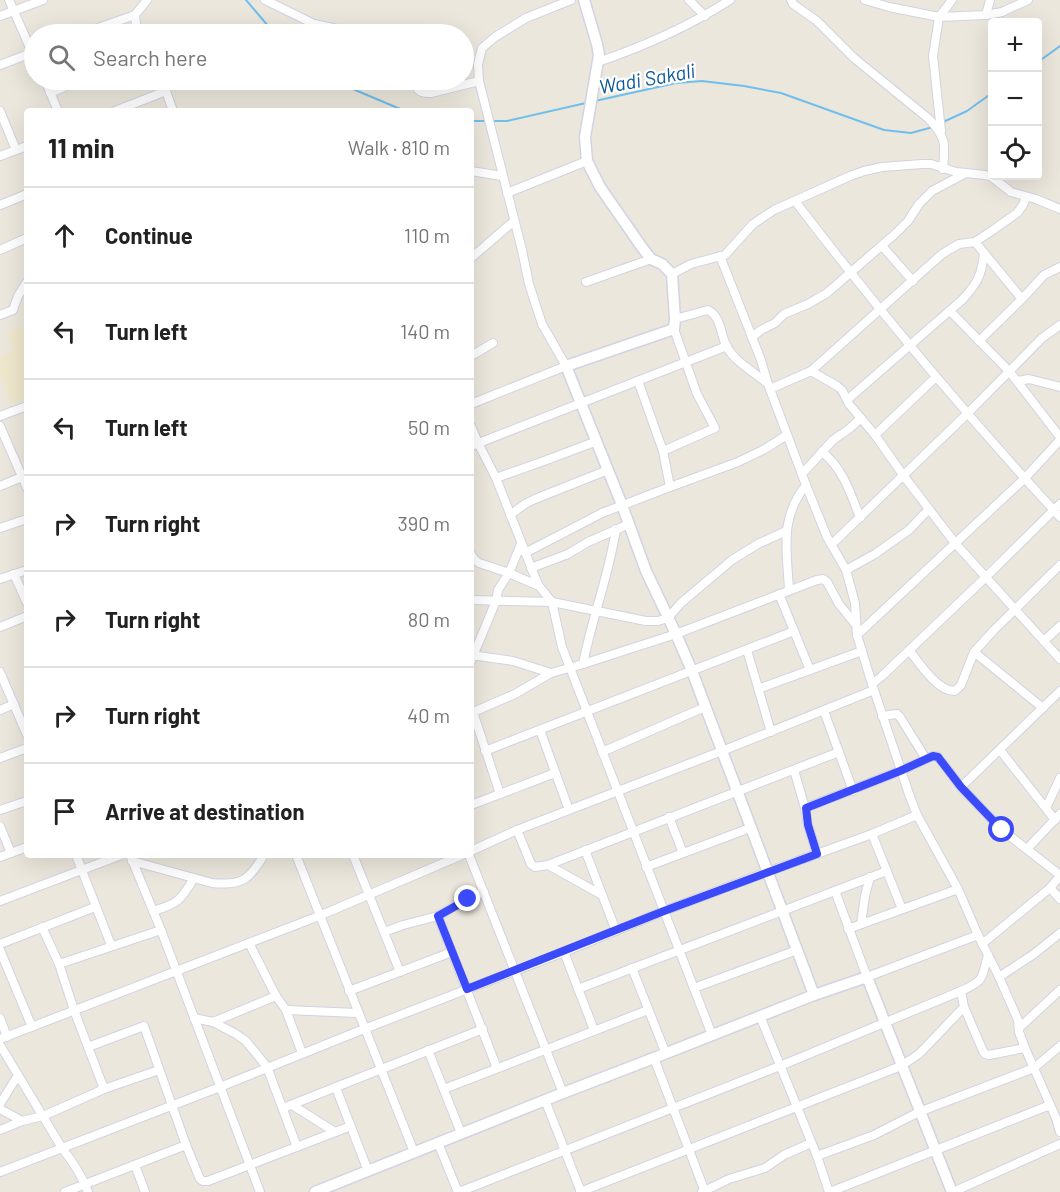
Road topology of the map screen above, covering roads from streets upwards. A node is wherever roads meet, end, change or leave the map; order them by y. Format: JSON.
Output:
{"nodes":[{"id":1,"x":9,"y":0,"type":"edge"},
{"id":2,"x":43,"y":0,"type":"edge"},
{"id":3,"x":147,"y":0,"type":"edge"},
{"id":4,"x":265,"y":0,"type":"edge"},
{"id":5,"x":571,"y":0,"type":"edge"},
{"id":6,"x":584,"y":0,"type":"edge"},
{"id":7,"x":689,"y":0,"type":"edge"},
{"id":8,"x":730,"y":0,"type":"edge"},
{"id":9,"x":791,"y":0,"type":"edge"},
{"id":10,"x":866,"y":0,"type":"edge"},
{"id":11,"x":952,"y":0,"type":"edge"},
{"id":12,"x":990,"y":0,"type":"edge"},
{"id":13,"x":1028,"y":0,"type":"edge"},
{"id":14,"x":887,"y":3,"type":"edge"},
{"id":15,"x":13,"y":11,"type":"junction"},
{"id":16,"x":135,"y":15,"type":"junction"},
{"id":17,"x":986,"y":15,"type":"junction"},
{"id":18,"x":0,"y":16,"type":"edge"},
{"id":19,"x":705,"y":16,"type":"junction"},
{"id":20,"x":939,"y":17,"type":"junction"},
{"id":21,"x":109,"y":24,"type":"edge"},
{"id":22,"x":136,"y":24,"type":"edge"},
{"id":23,"x":314,"y":24,"type":"edge"},
{"id":24,"x":24,"y":34,"type":"edge"},
{"id":25,"x":24,"y":57,"type":"edge"},
{"id":26,"x":598,"y":62,"type":"junction"},
{"id":27,"x":0,"y":65,"type":"edge"},
{"id":28,"x":479,"y":81,"type":"junction"},
{"id":29,"x":474,"y":82,"type":"edge"},
{"id":30,"x":50,"y":90,"type":"edge"},
{"id":31,"x":58,"y":90,"type":"edge"},
{"id":32,"x":417,"y":90,"type":"edge"},
{"id":33,"x":442,"y":90,"type":"edge"},
{"id":34,"x":166,"y":92,"type":"joint"},
{"id":35,"x":51,"y":93,"type":"junction"},
{"id":36,"x":57,"y":108,"type":"edge"},
{"id":37,"x":123,"y":108,"type":"edge"},
{"id":38,"x":172,"y":108,"type":"edge"},
{"id":39,"x":0,"y":111,"type":"edge"},
{"id":40,"x":941,"y":133,"type":"junction"},
{"id":41,"x":24,"y":147,"type":"edge"},
{"id":42,"x":16,"y":150,"type":"junction"},
{"id":43,"x":0,"y":156,"type":"edge"},
{"id":44,"x":587,"y":161,"type":"junction"},
{"id":45,"x":943,"y":169,"type":"junction"},
{"id":46,"x":474,"y":171,"type":"edge"},
{"id":47,"x":966,"y":174,"type":"junction"},
{"id":48,"x":502,"y":176,"type":"junction"},
{"id":49,"x":507,"y":193,"type":"junction"},
{"id":50,"x":24,"y":195,"type":"edge"},
{"id":51,"x":1026,"y":197,"type":"junction"},
{"id":52,"x":795,"y":201,"type":"junction"},
{"id":53,"x":0,"y":205,"type":"edge"},
{"id":54,"x":1060,"y":209,"type":"edge"},
{"id":55,"x":514,"y":221,"type":"junction"},
{"id":56,"x":24,"y":239,"type":"edge"},
{"id":57,"x":975,"y":242,"type":"junction"},
{"id":58,"x":882,"y":246,"type":"junction"},
{"id":59,"x":0,"y":250,"type":"edge"},
{"id":60,"x":984,"y":253,"type":"junction"},
{"id":61,"x":474,"y":255,"type":"edge"},
{"id":62,"x":720,"y":256,"type":"junction"},
{"id":63,"x":651,"y":259,"type":"junction"},
{"id":64,"x":1060,"y":267,"type":"edge"},
{"id":65,"x":851,"y":273,"type":"junction"},
{"id":66,"x":672,"y":274,"type":"junction"},
{"id":67,"x":913,"y":281,"type":"junction"},
{"id":68,"x":586,"y":282,"type":"dead end"},
{"id":69,"x":24,"y":287,"type":"edge"},
{"id":70,"x":1022,"y":299,"type":"junction"},
{"id":71,"x":880,"y":308,"type":"junction"},
{"id":72,"x":950,"y":311,"type":"junction"},
{"id":73,"x":0,"y":315,"type":"edge"},
{"id":74,"x":674,"y":324,"type":"junction"},
{"id":75,"x":1060,"y":325,"type":"edge"},
{"id":76,"x":752,"y":337,"type":"junction"},
{"id":77,"x":979,"y":341,"type":"junction"},
{"id":78,"x":494,"y":343,"type":"dead end"},
{"id":79,"x":909,"y":345,"type":"junction"},
{"id":80,"x":727,"y":346,"type":"junction"},
{"id":81,"x":474,"y":354,"type":"edge"},
{"id":82,"x":685,"y":363,"type":"junction"},
{"id":83,"x":566,"y":366,"type":"junction"},
{"id":84,"x":811,"y":371,"type":"junction"},
{"id":85,"x":1009,"y":371,"type":"junction"},
{"id":86,"x":936,"y":377,"type":"junction"},
{"id":87,"x":638,"y":381,"type":"junction"},
{"id":88,"x":1018,"y":381,"type":"junction"},
{"id":89,"x":769,"y":386,"type":"junction"},
{"id":90,"x":1060,"y":387,"type":"edge"},
{"id":91,"x":847,"y":400,"type":"junction"},
{"id":92,"x":474,"y":403,"type":"edge"},
{"id":93,"x":581,"y":403,"type":"junction"},
{"id":94,"x":24,"y":407,"type":"edge"},
{"id":95,"x":968,"y":413,"type":"junction"},
{"id":96,"x":0,"y":416,"type":"edge"},
{"id":97,"x":861,"y":418,"type":"junction"},
{"id":98,"x":1,"y":431,"type":"edge"},
{"id":99,"x":787,"y":435,"type":"junction"},
{"id":100,"x":875,"y":435,"type":"junction"},
{"id":101,"x":1060,"y":439,"type":"edge"},
{"id":102,"x":597,"y":441,"type":"junction"},
{"id":103,"x":474,"y":445,"type":"edge"},
{"id":104,"x":663,"y":451,"type":"junction"},
{"id":105,"x":822,"y":452,"type":"junction"},
{"id":106,"x":608,"y":470,"type":"junction"},
{"id":107,"x":802,"y":474,"type":"junction"},
{"id":108,"x":903,"y":475,"type":"junction"},
{"id":109,"x":22,"y":477,"type":"junction"},
{"id":110,"x":496,"y":478,"type":"junction"},
{"id":111,"x":1025,"y":478,"type":"junction"},
{"id":112,"x":24,"y":481,"type":"edge"},
{"id":113,"x":806,"y":485,"type":"junction"},
{"id":114,"x":0,"y":486,"type":"edge"},
{"id":115,"x":670,"y":487,"type":"junction"},
{"id":116,"x":1060,"y":504,"type":"edge"},
{"id":117,"x":622,"y":505,"type":"junction"},
{"id":118,"x":929,"y":509,"type":"junction"},
{"id":119,"x":1053,"y":510,"type":"junction"},
{"id":120,"x":510,"y":515,"type":"junction"},
{"id":121,"x":1060,"y":517,"type":"edge"},
{"id":122,"x":860,"y":518,"type":"junction"},
{"id":123,"x":24,"y":520,"type":"edge"},
{"id":124,"x":629,"y":524,"type":"junction"},
{"id":125,"x":0,"y":528,"type":"edge"},
{"id":126,"x":616,"y":529,"type":"junction"},
{"id":127,"x":786,"y":531,"type":"junction"},
{"id":128,"x":955,"y":543,"type":"junction"},
{"id":129,"x":521,"y":544,"type":"junction"},
{"id":130,"x":832,"y":544,"type":"junction"},
{"id":131,"x":525,"y":553,"type":"junction"},
{"id":132,"x":474,"y":559,"type":"edge"},
{"id":133,"x":1060,"y":565,"type":"edge"},
{"id":134,"x":531,"y":568,"type":"junction"},
{"id":135,"x":846,"y":570,"type":"junction"},
{"id":136,"x":24,"y":571,"type":"edge"},
{"id":137,"x":509,"y":573,"type":"junction"},
{"id":138,"x":14,"y":574,"type":"junction"},
{"id":139,"x":986,"y":577,"type":"junction"},
{"id":140,"x":0,"y":579,"type":"edge"},
{"id":141,"x":539,"y":586,"type":"junction"},
{"id":142,"x":789,"y":590,"type":"junction"},
{"id":143,"x":779,"y":594,"type":"junction"},
{"id":144,"x":24,"y":596,"type":"edge"},
{"id":145,"x":474,"y":600,"type":"edge"},
{"id":146,"x":496,"y":601,"type":"junction"},
{"id":147,"x":552,"y":602,"type":"junction"},
{"id":148,"x":1015,"y":609,"type":"junction"},
{"id":149,"x":596,"y":610,"type":"junction"},
{"id":150,"x":24,"y":617,"type":"edge"},
{"id":151,"x":668,"y":618,"type":"junction"},
{"id":152,"x":856,"y":625,"type":"junction"},
{"id":153,"x":1060,"y":626,"type":"edge"},
{"id":154,"x":0,"y":627,"type":"edge"},
{"id":155,"x":794,"y":632,"type":"junction"},
{"id":156,"x":676,"y":634,"type":"junction"},
{"id":157,"x":857,"y":635,"type":"junction"},
{"id":158,"x":1044,"y":641,"type":"junction"},
{"id":159,"x":474,"y":650,"type":"edge"},
{"id":160,"x":747,"y":650,"type":"junction"},
{"id":161,"x":862,"y":651,"type":"junction"},
{"id":162,"x":909,"y":651,"type":"junction"},
{"id":163,"x":974,"y":652,"type":"junction"},
{"id":164,"x":474,"y":657,"type":"edge"},
{"id":165,"x":1060,"y":659,"type":"edge"},
{"id":166,"x":584,"y":664,"type":"junction"},
{"id":167,"x":570,"y":668,"type":"junction"},
{"id":168,"x":810,"y":670,"type":"junction"},
{"id":169,"x":692,"y":671,"type":"junction"},
{"id":170,"x":0,"y":672,"type":"edge"},
{"id":171,"x":551,"y":673,"type":"junction"},
{"id":172,"x":873,"y":687,"type":"junction"},
{"id":173,"x":758,"y":689,"type":"junction"},
{"id":174,"x":1060,"y":691,"type":"edge"},
{"id":175,"x":0,"y":699,"type":"edge"},
{"id":176,"x":7,"y":707,"type":"edge"},
{"id":177,"x":705,"y":708,"type":"junction"},
{"id":178,"x":1043,"y":708,"type":"junction"},
{"id":179,"x":586,"y":711,"type":"junction"},
{"id":180,"x":824,"y":711,"type":"junction"},
{"id":181,"x":474,"y":712,"type":"edge"},
{"id":182,"x":882,"y":716,"type":"junction"},
{"id":183,"x":474,"y":719,"type":"edge"},
{"id":184,"x":540,"y":730,"type":"junction"},
{"id":185,"x":24,"y":731,"type":"edge"},
{"id":186,"x":771,"y":732,"type":"junction"},
{"id":187,"x":24,"y":749,"type":"edge"},
{"id":188,"x":1000,"y":750,"type":"junction"},
{"id":189,"x":485,"y":751,"type":"junction"},
{"id":190,"x":722,"y":751,"type":"junction"},
{"id":191,"x":602,"y":752,"type":"junction"},
{"id":192,"x":839,"y":752,"type":"junction"},
{"id":193,"x":0,"y":758,"type":"edge"},
{"id":194,"x":926,"y":759,"type":"junction"},
{"id":195,"x":794,"y":770,"type":"junction"},
{"id":196,"x":900,"y":771,"type":"junction"},
{"id":197,"x":555,"y":773,"type":"junction"},
{"id":198,"x":1060,"y":778,"type":"edge"},
{"id":199,"x":961,"y":787,"type":"junction"},
{"id":200,"x":616,"y":791,"type":"junction"},
{"id":201,"x":853,"y":791,"type":"junction"},
{"id":202,"x":736,"y":792,"type":"junction"},
{"id":203,"x":500,"y":794,"type":"junction"},
{"id":204,"x":24,"y":802,"type":"edge"},
{"id":205,"x":474,"y":804,"type":"edge"},
{"id":206,"x":806,"y":808,"type":"junction"},
{"id":207,"x":1046,"y":808,"type":"junction"},
{"id":208,"x":0,"y":810,"type":"edge"},
{"id":209,"x":569,"y":810,"type":"junction"},
{"id":210,"x":917,"y":815,"type":"junction"},
{"id":211,"x":1057,"y":817,"type":"edge"},
{"id":212,"x":669,"y":818,"type":"junction"},
{"id":213,"x":0,"y":826,"type":"edge"},
{"id":214,"x":750,"y":828,"type":"junction"},
{"id":215,"x":517,"y":830,"type":"junction"},
{"id":216,"x":632,"y":832,"type":"junction"},
{"id":217,"x":872,"y":834,"type":"junction"},
{"id":218,"x":24,"y":848,"type":"edge"},
{"id":219,"x":1027,"y":849,"type":"junction"},
{"id":220,"x":474,"y":850,"type":"edge"},
{"id":221,"x":585,"y":850,"type":"junction"},
{"id":222,"x":11,"y":853,"type":"junction"},
{"id":223,"x":683,"y":853,"type":"junction"},
{"id":224,"x":817,"y":854,"type":"junction"},
{"id":225,"x":0,"y":857,"type":"edge"},
{"id":226,"x":77,"y":858,"type":"edge"},
{"id":227,"x":113,"y":858,"type":"edge"},
{"id":228,"x":131,"y":858,"type":"edge"},
{"id":229,"x":262,"y":858,"type":"edge"},
{"id":230,"x":297,"y":858,"type":"edge"},
{"id":231,"x":354,"y":858,"type":"edge"},
{"id":232,"x":455,"y":858,"type":"edge"},
{"id":233,"x":470,"y":858,"type":"edge"},
{"id":234,"x":548,"y":865,"type":"junction"},
{"id":235,"x":646,"y":867,"type":"junction"},
{"id":236,"x":81,"y":870,"type":"junction"},
{"id":237,"x":887,"y":871,"type":"junction"},
{"id":238,"x":767,"y":872,"type":"junction"},
{"id":239,"x":1060,"y":876,"type":"edge"},
{"id":240,"x":870,"y":877,"type":"junction"},
{"id":241,"x":194,"y":878,"type":"junction"},
{"id":242,"x":1050,"y":888,"type":"junction"},
{"id":243,"x":958,"y":889,"type":"junction"},
{"id":244,"x":835,"y":891,"type":"junction"},
{"id":245,"x":484,"y":892,"type":"junction"},
{"id":246,"x":602,"y":894,"type":"junction"},
{"id":247,"x":369,"y":895,"type":"junction"},
{"id":248,"x":1060,"y":899,"type":"edge"},
{"id":249,"x":0,"y":901,"type":"edge"},
{"id":250,"x":95,"y":907,"type":"junction"},
{"id":251,"x":902,"y":909,"type":"junction"},
{"id":252,"x":153,"y":911,"type":"junction"},
{"id":253,"x":664,"y":911,"type":"junction"},
{"id":254,"x":782,"y":912,"type":"junction"},
{"id":255,"x":319,"y":916,"type":"junction"},
{"id":256,"x":438,"y":916,"type":"junction"},
{"id":257,"x":861,"y":924,"type":"junction"},
{"id":258,"x":42,"y":927,"type":"junction"},
{"id":259,"x":848,"y":928,"type":"junction"},
{"id":260,"x":161,"y":930,"type":"junction"},
{"id":261,"x":616,"y":931,"type":"junction"},
{"id":262,"x":384,"y":932,"type":"junction"},
{"id":263,"x":1060,"y":933,"type":"edge"},
{"id":264,"x":978,"y":935,"type":"junction"},
{"id":265,"x":249,"y":943,"type":"junction"},
{"id":266,"x":0,"y":944,"type":"edge"},
{"id":267,"x":982,"y":944,"type":"junction"},
{"id":268,"x":111,"y":945,"type":"junction"},
{"id":269,"x":0,"y":950,"type":"edge"},
{"id":270,"x":680,"y":950,"type":"junction"},
{"id":271,"x":797,"y":950,"type":"junction"},
{"id":272,"x":452,"y":952,"type":"junction"},
{"id":273,"x":564,"y":952,"type":"junction"},
{"id":274,"x":987,"y":955,"type":"junction"},
{"id":275,"x":59,"y":964,"type":"junction"},
{"id":276,"x":632,"y":968,"type":"junction"},
{"id":277,"x":176,"y":970,"type":"junction"},
{"id":278,"x":515,"y":971,"type":"junction"},
{"id":279,"x":400,"y":972,"type":"junction"},
{"id":280,"x":867,"y":977,"type":"junction"},
{"id":281,"x":999,"y":977,"type":"junction"},
{"id":282,"x":694,"y":988,"type":"junction"},
{"id":283,"x":467,"y":989,"type":"junction"},
{"id":284,"x":578,"y":989,"type":"junction"},
{"id":285,"x":1060,"y":990,"type":"edge"},
{"id":286,"x":349,"y":991,"type":"junction"},
{"id":287,"x":961,"y":991,"type":"junction"},
{"id":288,"x":814,"y":995,"type":"junction"},
{"id":289,"x":276,"y":996,"type":"junction"},
{"id":290,"x":964,"y":1007,"type":"junction"},
{"id":291,"x":74,"y":1010,"type":"junction"},
{"id":292,"x":286,"y":1010,"type":"junction"},
{"id":293,"x":648,"y":1010,"type":"junction"},
{"id":294,"x":357,"y":1013,"type":"junction"},
{"id":295,"x":760,"y":1016,"type":"junction"},
{"id":296,"x":0,"y":1018,"type":"edge"},
{"id":297,"x":194,"y":1018,"type":"junction"},
{"id":298,"x":213,"y":1022,"type":"junction"},
{"id":299,"x":885,"y":1023,"type":"junction"},
{"id":300,"x":32,"y":1027,"type":"junction"},
{"id":301,"x":1019,"y":1028,"type":"junction"},
{"id":302,"x":364,"y":1029,"type":"junction"},
{"id":303,"x":483,"y":1029,"type":"junction"},
{"id":304,"x":594,"y":1030,"type":"junction"},
{"id":305,"x":712,"y":1035,"type":"junction"},
{"id":306,"x":4,"y":1038,"type":"edge"},
{"id":307,"x":0,"y":1045,"type":"edge"},
{"id":308,"x":1060,"y":1046,"type":"edge"},
{"id":309,"x":88,"y":1047,"type":"junction"},
{"id":310,"x":1025,"y":1048,"type":"junction"},
{"id":311,"x":546,"y":1049,"type":"junction"},
{"id":312,"x":428,"y":1050,"type":"junction"},
{"id":313,"x":302,"y":1053,"type":"junction"},
{"id":314,"x":666,"y":1054,"type":"junction"},
{"id":315,"x":654,"y":1058,"type":"junction"},
{"id":316,"x":780,"y":1066,"type":"junction"},
{"id":317,"x":901,"y":1066,"type":"junction"},
{"id":318,"x":267,"y":1067,"type":"junction"},
{"id":319,"x":497,"y":1068,"type":"junction"},
{"id":320,"x":1034,"y":1068,"type":"junction"},
{"id":321,"x":159,"y":1070,"type":"junction"},
{"id":322,"x":381,"y":1070,"type":"junction"},
{"id":323,"x":18,"y":1075,"type":"junction"},
{"id":324,"x":220,"y":1087,"type":"junction"},
{"id":325,"x":336,"y":1088,"type":"junction"},
{"id":326,"x":104,"y":1089,"type":"junction"},
{"id":327,"x":444,"y":1089,"type":"junction"},
{"id":328,"x":563,"y":1093,"type":"junction"},
{"id":329,"x":545,"y":1100,"type":"junction"},
{"id":330,"x":0,"y":1104,"type":"edge"},
{"id":331,"x":292,"y":1105,"type":"junction"},
{"id":332,"x":1050,"y":1105,"type":"junction"},
{"id":333,"x":172,"y":1106,"type":"junction"},
{"id":334,"x":796,"y":1107,"type":"junction"},
{"id":335,"x":283,"y":1108,"type":"junction"},
{"id":336,"x":674,"y":1108,"type":"junction"},
{"id":337,"x":0,"y":1109,"type":"edge"},
{"id":338,"x":919,"y":1112,"type":"junction"},
{"id":339,"x":43,"y":1116,"type":"junction"},
{"id":340,"x":1058,"y":1116,"type":"edge"},
{"id":341,"x":22,"y":1121,"type":"junction"},
{"id":342,"x":351,"y":1126,"type":"junction"},
{"id":343,"x":0,"y":1130,"type":"edge"},
{"id":344,"x":335,"y":1132,"type":"junction"},
{"id":345,"x":1060,"y":1132,"type":"edge"},
{"id":346,"x":461,"y":1133,"type":"junction"},
{"id":347,"x":438,"y":1143,"type":"junction"},
{"id":348,"x":811,"y":1143,"type":"junction"},
{"id":349,"x":1060,"y":1144,"type":"edge"},
{"id":350,"x":186,"y":1145,"type":"junction"},
{"id":351,"x":297,"y":1147,"type":"junction"},
{"id":352,"x":62,"y":1148,"type":"junction"},
{"id":353,"x":690,"y":1149,"type":"junction"},
{"id":354,"x":565,"y":1150,"type":"junction"},
{"id":355,"x":935,"y":1151,"type":"junction"},
{"id":356,"x":414,"y":1152,"type":"junction"},
{"id":357,"x":817,"y":1156,"type":"junction"},
{"id":358,"x":135,"y":1166,"type":"junction"},
{"id":359,"x":249,"y":1166,"type":"junction"},
{"id":360,"x":368,"y":1171,"type":"junction"},
{"id":361,"x":0,"y":1172,"type":"edge"},
{"id":362,"x":86,"y":1188,"type":"edge"},
{"id":363,"x":334,"y":1189,"type":"edge"},
{"id":364,"x":65,"y":1192,"type":"edge"},
{"id":365,"x":145,"y":1192,"type":"edge"},
{"id":366,"x":260,"y":1192,"type":"edge"},
{"id":367,"x":315,"y":1192,"type":"edge"},
{"id":368,"x":458,"y":1192,"type":"edge"},
{"id":369,"x":581,"y":1192,"type":"edge"},
{"id":370,"x":704,"y":1192,"type":"edge"},
{"id":371,"x":830,"y":1192,"type":"edge"},
{"id":372,"x":952,"y":1192,"type":"edge"}],
"edges":[{"from":1,"to":15,"type":"street"},
{"from":2,"to":15,"type":"street"},
{"from":3,"to":16,"type":"street"},
{"from":4,"to":23,"type":"street"},
{"from":5,"to":28,"type":"street"},
{"from":6,"to":26,"type":"street"},
{"from":7,"to":19,"type":"street"},
{"from":8,"to":19,"type":"street"},
{"from":9,"to":40,"type":"street"},
{"from":10,"to":14,"type":"street"},
{"from":11,"to":20,"type":"street"},
{"from":12,"to":17,"type":"street"},
{"from":13,"to":17,"type":"street"},
{"from":14,"to":20,"type":"street"},
{"from":15,"to":18,"type":"street"},
{"from":15,"to":24,"type":"street"},
{"from":16,"to":21,"type":"street"},
{"from":16,"to":22,"type":"street"},
{"from":17,"to":20,"type":"street"},
{"from":19,"to":26,"type":"street"},
{"from":20,"to":40,"type":"street"},
{"from":25,"to":27,"type":"street"},
{"from":26,"to":44,"type":"street"},
{"from":28,"to":29,"type":"street"},
{"from":28,"to":48,"type":"street"},
{"from":30,"to":35,"type":"street"},
{"from":31,"to":35,"type":"street"},
{"from":32,"to":33,"type":"street"},
{"from":34,"to":37,"type":"street"},
{"from":34,"to":38,"type":"street"},
{"from":35,"to":36,"type":"street"},
{"from":39,"to":42,"type":"street"},
{"from":40,"to":45,"type":"street"},
{"from":41,"to":42,"type":"street"},
{"from":42,"to":43,"type":"street"},
{"from":44,"to":49,"type":"street"},
{"from":44,"to":63,"type":"street"},
{"from":45,"to":47,"type":"street"},
{"from":45,"to":52,"type":"street"},
{"from":46,"to":48,"type":"street"},
{"from":47,"to":51,"type":"street"},
{"from":47,"to":58,"type":"street"},
{"from":48,"to":49,"type":"street"},
{"from":49,"to":55,"type":"street"},
{"from":50,"to":53,"type":"street"},
{"from":51,"to":54,"type":"street"},
{"from":51,"to":57,"type":"street"},
{"from":52,"to":62,"type":"street"},
{"from":52,"to":65,"type":"street"},
{"from":55,"to":61,"type":"street"},
{"from":55,"to":83,"type":"street"},
{"from":56,"to":59,"type":"street"},
{"from":57,"to":60,"type":"street"},
{"from":57,"to":67,"type":"street"},
{"from":58,"to":65,"type":"street"},
{"from":58,"to":67,"type":"street"},
{"from":60,"to":70,"type":"street"},
{"from":60,"to":72,"type":"street"},
{"from":62,"to":66,"type":"street"},
{"from":62,"to":76,"type":"street"},
{"from":63,"to":66,"type":"street"},
{"from":63,"to":68,"type":"street"},
{"from":64,"to":70,"type":"street"},
{"from":65,"to":71,"type":"street"},
{"from":65,"to":76,"type":"street"},
{"from":66,"to":74,"type":"street"},
{"from":67,"to":71,"type":"street"},
{"from":69,"to":73,"type":"street"},
{"from":70,"to":77,"type":"street"},
{"from":71,"to":79,"type":"street"},
{"from":71,"to":84,"type":"street"},
{"from":72,"to":77,"type":"street"},
{"from":72,"to":79,"type":"street"},
{"from":74,"to":80,"type":"street"},
{"from":74,"to":82,"type":"street"},
{"from":74,"to":83,"type":"street"},
{"from":75,"to":85,"type":"street"},
{"from":76,"to":89,"type":"street"},
{"from":77,"to":85,"type":"street"},
{"from":78,"to":81,"type":"street"},
{"from":79,"to":86,"type":"street"},
{"from":79,"to":91,"type":"street"},
{"from":80,"to":82,"type":"street"},
{"from":80,"to":89,"type":"street"},
{"from":82,"to":87,"type":"street"},
{"from":82,"to":104,"type":"street"},
{"from":83,"to":92,"type":"street"},
{"from":83,"to":93,"type":"street"},
{"from":84,"to":89,"type":"street"},
{"from":84,"to":91,"type":"street"},
{"from":85,"to":88,"type":"street"},
{"from":85,"to":95,"type":"street"},
{"from":86,"to":95,"type":"street"},
{"from":86,"to":100,"type":"street"},
{"from":87,"to":93,"type":"street"},
{"from":87,"to":104,"type":"street"},
{"from":88,"to":90,"type":"street"},
{"from":88,"to":101,"type":"street"},
{"from":89,"to":99,"type":"street"},
{"from":91,"to":97,"type":"street"},
{"from":93,"to":102,"type":"street"},
{"from":93,"to":103,"type":"street"},
{"from":94,"to":96,"type":"street"},
{"from":95,"to":108,"type":"street"},
{"from":95,"to":111,"type":"street"},
{"from":97,"to":100,"type":"street"},
{"from":97,"to":105,"type":"street"},
{"from":98,"to":109,"type":"street"},
{"from":99,"to":107,"type":"street"},
{"from":99,"to":115,"type":"street"},
{"from":100,"to":108,"type":"street"},
{"from":101,"to":111,"type":"street"},
{"from":102,"to":106,"type":"street"},
{"from":102,"to":110,"type":"street"},
{"from":103,"to":110,"type":"street"},
{"from":104,"to":115,"type":"street"},
{"from":105,"to":107,"type":"street"},
{"from":105,"to":122,"type":"street"},
{"from":106,"to":117,"type":"street"},
{"from":106,"to":120,"type":"street"},
{"from":107,"to":113,"type":"street"},
{"from":108,"to":118,"type":"street"},
{"from":108,"to":122,"type":"street"},
{"from":109,"to":112,"type":"street"},
{"from":109,"to":114,"type":"street"},
{"from":110,"to":120,"type":"street"},
{"from":111,"to":119,"type":"street"},
{"from":111,"to":128,"type":"street"},
{"from":113,"to":127,"type":"street"},
{"from":113,"to":130,"type":"street"},
{"from":115,"to":117,"type":"street"},
{"from":116,"to":119,"type":"street"},
{"from":117,"to":124,"type":"street"},
{"from":117,"to":131,"type":"street"},
{"from":118,"to":128,"type":"street"},
{"from":118,"to":135,"type":"street"},
{"from":119,"to":121,"type":"street"},
{"from":119,"to":139,"type":"street"},
{"from":120,"to":129,"type":"street"},
{"from":122,"to":130,"type":"street"},
{"from":123,"to":125,"type":"street"},
{"from":124,"to":126,"type":"street"},
{"from":124,"to":151,"type":"street"},
{"from":126,"to":134,"type":"street"},
{"from":126,"to":149,"type":"street"},
{"from":127,"to":142,"type":"street"},
{"from":127,"to":151,"type":"street"},
{"from":128,"to":139,"type":"street"},
{"from":128,"to":157,"type":"street"},
{"from":129,"to":131,"type":"street"},
{"from":129,"to":137,"type":"street"},
{"from":130,"to":135,"type":"street"},
{"from":131,"to":134,"type":"street"},
{"from":132,"to":137,"type":"street"},
{"from":133,"to":148,"type":"street"},
{"from":134,"to":141,"type":"street"},
{"from":135,"to":152,"type":"street"},
{"from":136,"to":138,"type":"street"},
{"from":137,"to":141,"type":"street"},
{"from":137,"to":146,"type":"street"},
{"from":138,"to":140,"type":"street"},
{"from":138,"to":144,"type":"street"},
{"from":139,"to":148,"type":"street"},
{"from":139,"to":162,"type":"street"},
{"from":141,"to":147,"type":"street"},
{"from":142,"to":143,"type":"street"},
{"from":142,"to":152,"type":"street"},
{"from":143,"to":155,"type":"street"},
{"from":143,"to":156,"type":"street"},
{"from":145,"to":146,"type":"street"},
{"from":146,"to":147,"type":"street"},
{"from":146,"to":159,"type":"street"},
{"from":147,"to":149,"type":"street"},
{"from":147,"to":167,"type":"street"},
{"from":148,"to":158,"type":"street"},
{"from":148,"to":163,"type":"street"},
{"from":149,"to":151,"type":"street"},
{"from":149,"to":166,"type":"street"},
{"from":150,"to":154,"type":"street"},
{"from":151,"to":156,"type":"street"},
{"from":152,"to":157,"type":"street"},
{"from":153,"to":158,"type":"street"},
{"from":155,"to":160,"type":"street"},
{"from":155,"to":168,"type":"street"},
{"from":156,"to":166,"type":"street"},
{"from":156,"to":169,"type":"street"},
{"from":157,"to":161,"type":"street"},
{"from":158,"to":165,"type":"street"},
{"from":160,"to":169,"type":"street"},
{"from":160,"to":173,"type":"street"},
{"from":161,"to":168,"type":"street"},
{"from":161,"to":172,"type":"street"},
{"from":162,"to":163,"type":"street"},
{"from":162,"to":172,"type":"street"},
{"from":163,"to":178,"type":"street"},
{"from":164,"to":171,"type":"street"},
{"from":166,"to":167,"type":"street"},
{"from":167,"to":171,"type":"street"},
{"from":167,"to":179,"type":"street"},
{"from":168,"to":173,"type":"street"},
{"from":169,"to":177,"type":"street"},
{"from":169,"to":179,"type":"street"},
{"from":170,"to":176,"type":"street"},
{"from":171,"to":181,"type":"street"},
{"from":172,"to":180,"type":"street"},
{"from":172,"to":182,"type":"street"},
{"from":173,"to":186,"type":"street"},
{"from":174,"to":178,"type":"street"},
{"from":175,"to":176,"type":"street"},
{"from":176,"to":185,"type":"street"},
{"from":177,"to":190,"type":"street"},
{"from":177,"to":191,"type":"street"},
{"from":178,"to":188,"type":"street"},
{"from":179,"to":184,"type":"street"},
{"from":179,"to":191,"type":"street"},
{"from":180,"to":186,"type":"street"},
{"from":180,"to":192,"type":"street"},
{"from":182,"to":194,"type":"street"},
{"from":182,"to":196,"type":"street"},
{"from":183,"to":189,"type":"street"},
{"from":184,"to":189,"type":"street"},
{"from":184,"to":197,"type":"street"},
{"from":186,"to":190,"type":"street"},
{"from":187,"to":193,"type":"street"},
{"from":188,"to":199,"type":"street"},
{"from":188,"to":207,"type":"street"},
{"from":189,"to":203,"type":"street"},
{"from":190,"to":200,"type":"street"},
{"from":190,"to":202,"type":"street"},
{"from":191,"to":200,"type":"street"},
{"from":192,"to":195,"type":"street"},
{"from":192,"to":201,"type":"street"},
{"from":194,"to":196,"type":"street"},
{"from":194,"to":199,"type":"street"},
{"from":195,"to":202,"type":"street"},
{"from":195,"to":206,"type":"street"},
{"from":196,"to":201,"type":"street"},
{"from":196,"to":210,"type":"street"},
{"from":197,"to":203,"type":"street"},
{"from":197,"to":209,"type":"street"},
{"from":198,"to":207,"type":"street"},
{"from":199,"to":219,"type":"street"},
{"from":200,"to":209,"type":"street"},
{"from":200,"to":216,"type":"street"},
{"from":201,"to":206,"type":"street"},
{"from":202,"to":212,"type":"street"},
{"from":202,"to":214,"type":"street"},
{"from":203,"to":205,"type":"street"},
{"from":204,"to":208,"type":"street"},
{"from":206,"to":224,"type":"street"},
{"from":207,"to":211,"type":"street"},
{"from":209,"to":215,"type":"street"},
{"from":210,"to":217,"type":"street"},
{"from":210,"to":243,"type":"street"},
{"from":211,"to":219,"type":"street"},
{"from":212,"to":216,"type":"street"},
{"from":212,"to":223,"type":"street"},
{"from":213,"to":222,"type":"street"},
{"from":214,"to":223,"type":"street"},
{"from":214,"to":238,"type":"street"},
{"from":215,"to":220,"type":"street"},
{"from":215,"to":234,"type":"street"},
{"from":216,"to":221,"type":"street"},
{"from":216,"to":235,"type":"street"},
{"from":217,"to":224,"type":"street"},
{"from":217,"to":237,"type":"street"},
{"from":218,"to":222,"type":"street"},
{"from":219,"to":239,"type":"street"},
{"from":221,"to":234,"type":"street"},
{"from":221,"to":246,"type":"street"},
{"from":222,"to":225,"type":"street"},
{"from":223,"to":235,"type":"street"},
{"from":224,"to":238,"type":"street"},
{"from":226,"to":236,"type":"street"},
{"from":227,"to":236,"type":"street"},
{"from":228,"to":241,"type":"street"},
{"from":228,"to":252,"type":"street"},
{"from":229,"to":241,"type":"street"},
{"from":230,"to":255,"type":"street"},
{"from":231,"to":247,"type":"street"},
{"from":232,"to":247,"type":"street"},
{"from":233,"to":245,"type":"street"},
{"from":234,"to":246,"type":"street"},
{"from":235,"to":253,"type":"street"},
{"from":236,"to":249,"type":"street"},
{"from":236,"to":250,"type":"street"},
{"from":237,"to":240,"type":"street"},
{"from":237,"to":251,"type":"street"},
{"from":238,"to":253,"type":"street"},
{"from":238,"to":254,"type":"street"},
{"from":239,"to":242,"type":"street"},
{"from":240,"to":244,"type":"street"},
{"from":240,"to":257,"type":"street"},
{"from":241,"to":252,"type":"street"},
{"from":242,"to":248,"type":"street"},
{"from":242,"to":267,"type":"street"},
{"from":243,"to":251,"type":"street"},
{"from":243,"to":264,"type":"street"},
{"from":244,"to":254,"type":"street"},
{"from":244,"to":259,"type":"street"},
{"from":245,"to":256,"type":"street"},
{"from":245,"to":278,"type":"street"},
{"from":246,"to":261,"type":"street"},
{"from":247,"to":255,"type":"street"},
{"from":247,"to":262,"type":"street"},
{"from":250,"to":258,"type":"street"},
{"from":250,"to":268,"type":"street"},
{"from":251,"to":257,"type":"street"},
{"from":252,"to":260,"type":"street"},
{"from":253,"to":261,"type":"street"},
{"from":253,"to":270,"type":"street"},
{"from":254,"to":270,"type":"street"},
{"from":254,"to":271,"type":"street"},
{"from":255,"to":265,"type":"street"},
{"from":255,"to":286,"type":"street"},
{"from":256,"to":262,"type":"street"},
{"from":256,"to":272,"type":"street"},
{"from":257,"to":259,"type":"street"},
{"from":258,"to":266,"type":"street"},
{"from":258,"to":275,"type":"street"},
{"from":259,"to":280,"type":"street"},
{"from":260,"to":268,"type":"street"},
{"from":260,"to":277,"type":"street"},
{"from":261,"to":273,"type":"street"},
{"from":262,"to":279,"type":"street"},
{"from":263,"to":281,"type":"street"},
{"from":264,"to":267,"type":"street"},
{"from":264,"to":280,"type":"street"},
{"from":265,"to":277,"type":"street"},
{"from":265,"to":289,"type":"street"},
{"from":267,"to":274,"type":"street"},
{"from":268,"to":275,"type":"street"},
{"from":269,"to":300,"type":"street"},
{"from":270,"to":276,"type":"street"},
{"from":270,"to":282,"type":"street"},
{"from":271,"to":282,"type":"street"},
{"from":271,"to":288,"type":"street"},
{"from":272,"to":279,"type":"street"},
{"from":272,"to":283,"type":"street"},
{"from":273,"to":278,"type":"street"},
{"from":273,"to":284,"type":"street"},
{"from":274,"to":281,"type":"street"},
{"from":274,"to":287,"type":"street"},
{"from":275,"to":291,"type":"street"},
{"from":276,"to":284,"type":"street"},
{"from":276,"to":293,"type":"street"},
{"from":277,"to":291,"type":"street"},
{"from":277,"to":297,"type":"street"},
{"from":278,"to":283,"type":"street"},
{"from":278,"to":311,"type":"street"},
{"from":279,"to":286,"type":"street"},
{"from":280,"to":288,"type":"street"},
{"from":280,"to":299,"type":"street"},
{"from":281,"to":301,"type":"street"},
{"from":282,"to":305,"type":"street"},
{"from":283,"to":302,"type":"street"},
{"from":283,"to":303,"type":"street"},
{"from":284,"to":304,"type":"street"},
{"from":285,"to":301,"type":"street"},
{"from":286,"to":294,"type":"street"},
{"from":287,"to":290,"type":"street"},
{"from":287,"to":299,"type":"street"},
{"from":288,"to":295,"type":"street"},
{"from":289,"to":292,"type":"street"},
{"from":289,"to":298,"type":"street"},
{"from":290,"to":310,"type":"street"},
{"from":290,"to":317,"type":"street"},
{"from":291,"to":300,"type":"street"},
{"from":291,"to":309,"type":"street"},
{"from":292,"to":294,"type":"street"},
{"from":292,"to":313,"type":"street"},
{"from":293,"to":304,"type":"street"},
{"from":293,"to":314,"type":"street"},
{"from":294,"to":302,"type":"street"},
{"from":295,"to":305,"type":"street"},
{"from":295,"to":316,"type":"street"},
{"from":296,"to":306,"type":"street"},
{"from":297,"to":298,"type":"street"},
{"from":297,"to":324,"type":"street"},
{"from":298,"to":318,"type":"street"},
{"from":299,"to":316,"type":"street"},
{"from":299,"to":317,"type":"street"},
{"from":300,"to":306,"type":"street"},
{"from":301,"to":310,"type":"street"},
{"from":302,"to":313,"type":"street"},
{"from":302,"to":322,"type":"street"},
{"from":303,"to":312,"type":"street"},
{"from":303,"to":319,"type":"street"},
{"from":304,"to":311,"type":"street"},
{"from":305,"to":314,"type":"street"},
{"from":307,"to":323,"type":"street"},
{"from":308,"to":320,"type":"street"},
{"from":309,"to":321,"type":"street"},
{"from":309,"to":326,"type":"street"},
{"from":310,"to":320,"type":"street"},
{"from":311,"to":319,"type":"street"},
{"from":311,"to":328,"type":"street"},
{"from":312,"to":322,"type":"street"},
{"from":312,"to":327,"type":"street"},
{"from":313,"to":318,"type":"street"},
{"from":314,"to":315,"type":"street"},
{"from":315,"to":328,"type":"street"},
{"from":315,"to":336,"type":"street"},
{"from":316,"to":334,"type":"street"},
{"from":316,"to":336,"type":"street"},
{"from":317,"to":334,"type":"street"},
{"from":317,"to":338,"type":"street"},
{"from":318,"to":324,"type":"street"},
{"from":318,"to":335,"type":"street"},
{"from":319,"to":327,"type":"street"},
{"from":320,"to":332,"type":"street"},
{"from":320,"to":338,"type":"street"},
{"from":321,"to":326,"type":"street"},
{"from":321,"to":333,"type":"street"},
{"from":322,"to":325,"type":"street"},
{"from":322,"to":356,"type":"street"},
{"from":323,"to":330,"type":"street"},
{"from":323,"to":339,"type":"street"},
{"from":324,"to":333,"type":"street"},
{"from":324,"to":359,"type":"street"},
{"from":325,"to":331,"type":"street"},
{"from":325,"to":342,"type":"street"},
{"from":326,"to":339,"type":"street"},
{"from":327,"to":346,"type":"street"},
{"from":328,"to":329,"type":"street"},
{"from":329,"to":346,"type":"street"},
{"from":329,"to":354,"type":"street"},
{"from":331,"to":335,"type":"street"},
{"from":331,"to":344,"type":"street"},
{"from":332,"to":340,"type":"street"},
{"from":332,"to":355,"type":"street"},
{"from":333,"to":350,"type":"street"},
{"from":333,"to":352,"type":"street"},
{"from":334,"to":348,"type":"street"},
{"from":334,"to":353,"type":"street"},
{"from":335,"to":351,"type":"street"},
{"from":336,"to":353,"type":"street"},
{"from":336,"to":354,"type":"street"},
{"from":337,"to":341,"type":"street"},
{"from":338,"to":355,"type":"street"},
{"from":338,"to":357,"type":"street"},
{"from":339,"to":341,"type":"street"},
{"from":339,"to":352,"type":"street"},
{"from":340,"to":345,"type":"street"},
{"from":341,"to":343,"type":"street"},
{"from":342,"to":344,"type":"street"},
{"from":342,"to":360,"type":"street"},
{"from":344,"to":351,"type":"street"},
{"from":346,"to":347,"type":"street"},
{"from":347,"to":356,"type":"street"},
{"from":347,"to":368,"type":"street"},
{"from":348,"to":357,"type":"street"},
{"from":348,"to":370,"type":"street"},
{"from":349,"to":372,"type":"street"},
{"from":350,"to":358,"type":"street"},
{"from":350,"to":359,"type":"street"},
{"from":351,"to":359,"type":"street"},
{"from":352,"to":361,"type":"street"},
{"from":352,"to":362,"type":"street"},
{"from":353,"to":369,"type":"street"},
{"from":353,"to":370,"type":"street"},
{"from":354,"to":368,"type":"street"},
{"from":354,"to":369,"type":"street"},
{"from":355,"to":371,"type":"street"},
{"from":355,"to":372,"type":"street"},
{"from":356,"to":360,"type":"street"},
{"from":357,"to":371,"type":"street"},
{"from":358,"to":362,"type":"street"},
{"from":358,"to":365,"type":"street"},
{"from":359,"to":366,"type":"street"},
{"from":360,"to":363,"type":"street"},
{"from":362,"to":364,"type":"street"},
{"from":363,"to":367,"type":"street"}]}
